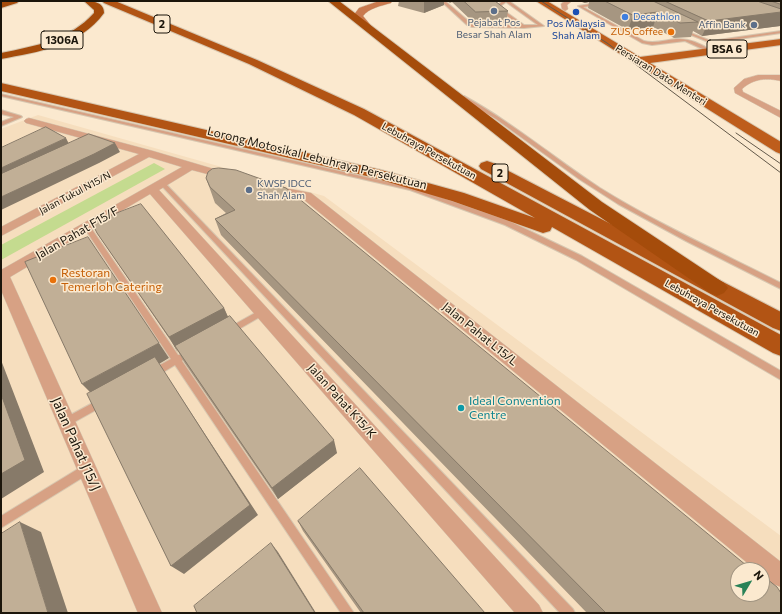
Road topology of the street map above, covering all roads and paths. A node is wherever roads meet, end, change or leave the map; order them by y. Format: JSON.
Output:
{"nodes":[{"id":1,"x":9,"y":1,"type":"edge"},
{"id":2,"x":14,"y":1,"type":"edge"},
{"id":3,"x":90,"y":1,"type":"edge"},
{"id":4,"x":107,"y":1,"type":"edge"},
{"id":5,"x":374,"y":1,"type":"edge"},
{"id":6,"x":388,"y":1,"type":"edge"},
{"id":7,"x":443,"y":1,"type":"edge"},
{"id":8,"x":506,"y":1,"type":"edge"},
{"id":9,"x":541,"y":1,"type":"edge"},
{"id":10,"x":552,"y":1,"type":"edge"},
{"id":11,"x":604,"y":1,"type":"edge"},
{"id":12,"x":334,"y":2,"type":"edge"},
{"id":13,"x":1,"y":4,"type":"edge"},
{"id":14,"x":124,"y":4,"type":"edge"},
{"id":15,"x":567,"y":5,"type":"edge"},
{"id":16,"x":357,"y":7,"type":"junction"},
{"id":17,"x":524,"y":27,"type":"junction"},
{"id":18,"x":368,"y":28,"type":"junction"},
{"id":19,"x":679,"y":28,"type":"edge"},
{"id":20,"x":779,"y":40,"type":"edge"},
{"id":21,"x":620,"y":41,"type":"junction"},
{"id":22,"x":709,"y":54,"type":"junction"},
{"id":23,"x":1,"y":56,"type":"edge"},
{"id":24,"x":648,"y":63,"type":"junction"},
{"id":25,"x":684,"y":70,"type":"junction"},
{"id":26,"x":781,"y":78,"type":"edge"},
{"id":27,"x":446,"y":90,"type":"junction"},
{"id":28,"x":8,"y":93,"type":"edge"},
{"id":29,"x":1,"y":112,"type":"edge"},
{"id":30,"x":781,"y":115,"type":"edge"},
{"id":31,"x":29,"y":122,"type":"dead end"},
{"id":32,"x":1,"y":124,"type":"edge"},
{"id":33,"x":58,"y":130,"type":"junction"},
{"id":34,"x":44,"y":136,"type":"edge"},
{"id":35,"x":781,"y":138,"type":"edge"},
{"id":36,"x":781,"y":149,"type":"edge"},
{"id":37,"x":149,"y":153,"type":"junction"},
{"id":38,"x":191,"y":166,"type":"junction"},
{"id":39,"x":256,"y":184,"type":"junction"},
{"id":40,"x":157,"y":186,"type":"junction"},
{"id":41,"x":292,"y":202,"type":"edge"},
{"id":42,"x":87,"y":227,"type":"junction"},
{"id":43,"x":1,"y":232,"type":"edge"},
{"id":44,"x":611,"y":252,"type":"junction"},
{"id":45,"x":1,"y":276,"type":"edge"},
{"id":46,"x":781,"y":286,"type":"edge"},
{"id":47,"x":717,"y":288,"type":"junction"},
{"id":48,"x":262,"y":312,"type":"junction"},
{"id":49,"x":781,"y":322,"type":"edge"},
{"id":50,"x":223,"y":334,"type":"edge"},
{"id":51,"x":781,"y":346,"type":"edge"},
{"id":52,"x":190,"y":352,"type":"edge"},
{"id":53,"x":177,"y":360,"type":"junction"},
{"id":54,"x":149,"y":375,"type":"edge"},
{"id":55,"x":781,"y":376,"type":"edge"},
{"id":56,"x":108,"y":399,"type":"edge"},
{"id":57,"x":66,"y":422,"type":"junction"},
{"id":58,"x":86,"y":469,"type":"junction"},
{"id":59,"x":1,"y":522,"type":"edge"},
{"id":60,"x":781,"y":576,"type":"edge"},
{"id":61,"x":150,"y":613,"type":"edge"},
{"id":62,"x":348,"y":613,"type":"edge"},
{"id":63,"x":531,"y":613,"type":"edge"},
{"id":64,"x":569,"y":613,"type":"edge"}],
"edges":[{"from":1,"to":13,"type":"highway"},
{"from":2,"to":13,"type":"highway"},
{"from":3,"to":14,"type":"highway"},
{"from":3,"to":23,"type":"highway","number":"1306A"},
{"from":4,"to":14,"type":"highway","name":"Lebuhraya Persekutuan","number":"2"},
{"from":5,"to":16,"type":"main road"},
{"from":6,"to":16,"type":"main road"},
{"from":7,"to":17,"type":"lane"},
{"from":8,"to":17,"type":"lane"},
{"from":8,"to":17,"type":"lane"},
{"from":9,"to":24,"type":"main road","name":"Persiaran Dato Menteri"},
{"from":10,"to":15,"type":"main road","name":"Persiaran Dato Menteri"},
{"from":11,"to":22,"type":"lane"},
{"from":12,"to":16,"type":"main road"},
{"from":12,"to":18,"type":"highway"},
{"from":14,"to":44,"type":"highway","name":"Lebuhraya Persekutuan","number":"2"},
{"from":14,"to":47,"type":"highway","name":"Lebuhraya Persekutuan","number":"2"},
{"from":15,"to":21,"type":"main road","name":"Persiaran Dato Menteri"},
{"from":16,"to":18,"type":"main road"},
{"from":18,"to":27,"type":"highway"},
{"from":19,"to":20,"type":"lane"},
{"from":20,"to":22,"type":"main road","number":"BSA 6"},
{"from":21,"to":24,"type":"main road","name":"Persiaran Dato Menteri"},
{"from":21,"to":25,"type":"main road"},
{"from":22,"to":24,"type":"main road","number":"BSA 6"},
{"from":22,"to":25,"type":"main road"},
{"from":24,"to":25,"type":"main road","name":"Persiaran Dato Menteri"},
{"from":24,"to":25,"type":"main road"},
{"from":24,"to":36,"type":"main road","name":"Persiaran Dato Menteri"},
{"from":25,"to":35,"type":"main road","name":"Persiaran Dato Menteri"},
{"from":26,"to":30,"type":"street"},
{"from":27,"to":46,"type":"lane"},
{"from":27,"to":47,"type":"highway"},
{"from":28,"to":44,"type":"highway"},
{"from":28,"to":55,"type":"lane","name":"Lorong Motosikal Lebuhraya Persekutuan"},
{"from":29,"to":32,"type":"lane"},
{"from":31,"to":33,"type":"street","name":"Jalan Pahat L15/L"},
{"from":33,"to":34,"type":"street"},
{"from":33,"to":37,"type":"street","name":"Jalan Pahat L15/L"},
{"from":37,"to":38,"type":"street","name":"Jalan Pahat L15/L"},
{"from":37,"to":43,"type":"street","name":"Jalan Tukul N15/N"},
{"from":38,"to":39,"type":"street","name":"Jalan Pahat L15/L"},
{"from":38,"to":40,"type":"street"},
{"from":39,"to":41,"type":"lane"},
{"from":39,"to":60,"type":"street","name":"Jalan Pahat L15/L"},
{"from":40,"to":42,"type":"street","name":"Jalan Pahat F15/F"},
{"from":40,"to":48,"type":"street","name":"Jalan Pahat K15/K"},
{"from":40,"to":64,"type":"lane"},
{"from":42,"to":45,"type":"street","name":"Jalan Pahat F15/F"},
{"from":42,"to":53,"type":"lane"},
{"from":44,"to":51,"type":"highway","name":"Lebuhraya Persekutuan","number":"2"},
{"from":45,"to":57,"type":"street","name":"Jalan Pahat J15/J"},
{"from":47,"to":49,"type":"highway","name":"Lebuhraya Persekutuan","number":"2"},
{"from":48,"to":50,"type":"lane"},
{"from":48,"to":63,"type":"street","name":"Jalan Pahat K15/K"},
{"from":52,"to":53,"type":"lane"},
{"from":53,"to":54,"type":"lane"},
{"from":53,"to":62,"type":"lane"},
{"from":56,"to":57,"type":"lane"},
{"from":57,"to":58,"type":"street","name":"Jalan Pahat J15/J"},
{"from":58,"to":59,"type":"lane"},
{"from":58,"to":61,"type":"street","name":"Jalan Pahat J15/J"}]}
